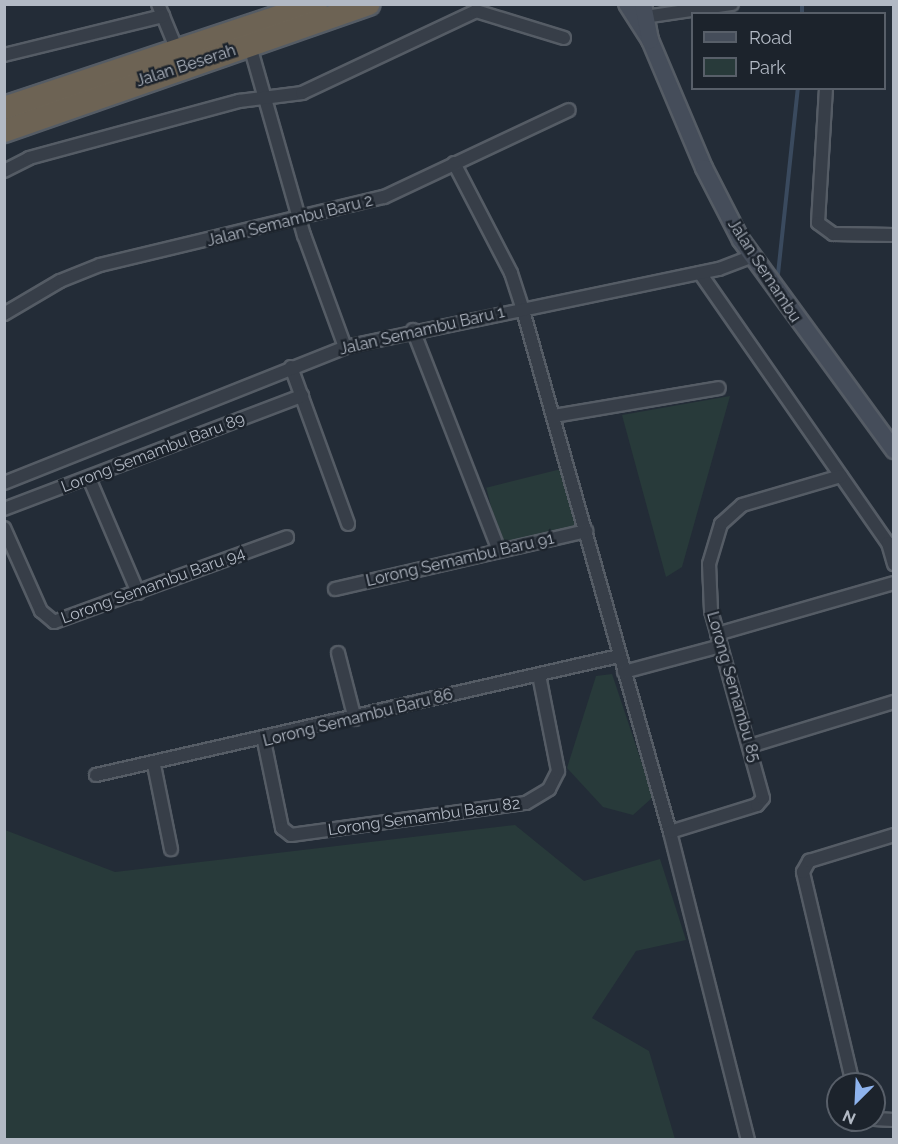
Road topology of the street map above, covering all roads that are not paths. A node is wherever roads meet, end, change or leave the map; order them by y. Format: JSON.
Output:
{"nodes":[{"id":1,"x":316,"y":4,"type":"edge"},
{"id":2,"x":368,"y":4,"type":"edge"},
{"id":3,"x":732,"y":4,"type":"edge"},
{"id":4,"x":160,"y":10,"type":"edge"},
{"id":5,"x":638,"y":11,"type":"edge"},
{"id":6,"x":564,"y":38,"type":"dead end"},
{"id":7,"x":250,"y":46,"type":"junction"},
{"id":8,"x":177,"y":50,"type":"junction"},
{"id":9,"x":4,"y":55,"type":"edge"},
{"id":10,"x":826,"y":90,"type":"edge"},
{"id":11,"x":265,"y":99,"type":"junction"},
{"id":12,"x":4,"y":108,"type":"edge"},
{"id":13,"x":569,"y":110,"type":"dead end"},
{"id":14,"x":4,"y":131,"type":"edge"},
{"id":15,"x":454,"y":163,"type":"junction"},
{"id":16,"x":4,"y":171,"type":"edge"},
{"id":17,"x":301,"y":220,"type":"junction"},
{"id":18,"x":894,"y":235,"type":"edge"},
{"id":19,"x":751,"y":256,"type":"junction"},
{"id":20,"x":700,"y":273,"type":"junction"},
{"id":21,"x":522,"y":307,"type":"junction"},
{"id":22,"x":4,"y":314,"type":"edge"},
{"id":23,"x":413,"y":330,"type":"junction"},
{"id":24,"x":345,"y":347,"type":"junction"},
{"id":25,"x":291,"y":367,"type":"junction"},
{"id":26,"x":837,"y":375,"type":"junction"},
{"id":27,"x":719,"y":388,"type":"dead end"},
{"id":28,"x":302,"y":396,"type":"junction"},
{"id":29,"x":554,"y":416,"type":"junction"},
{"id":30,"x":894,"y":435,"type":"edge"},
{"id":31,"x":894,"y":450,"type":"edge"},
{"id":32,"x":841,"y":476,"type":"junction"},
{"id":33,"x":89,"y":478,"type":"junction"},
{"id":34,"x":4,"y":483,"type":"edge"},
{"id":35,"x":4,"y":509,"type":"edge"},
{"id":36,"x":348,"y":524,"type":"dead end"},
{"id":37,"x":4,"y":528,"type":"edge"},
{"id":38,"x":586,"y":531,"type":"junction"},
{"id":39,"x":287,"y":537,"type":"dead end"},
{"id":40,"x":499,"y":551,"type":"junction"},
{"id":41,"x":894,"y":564,"type":"edge"},
{"id":42,"x":894,"y":583,"type":"edge"},
{"id":43,"x":334,"y":589,"type":"dead end"},
{"id":44,"x":138,"y":593,"type":"junction"},
{"id":45,"x":719,"y":640,"type":"junction"},
{"id":46,"x":338,"y":653,"type":"dead end"},
{"id":47,"x":619,"y":656,"type":"junction"},
{"id":48,"x":624,"y":672,"type":"junction"},
{"id":49,"x":538,"y":675,"type":"junction"},
{"id":50,"x":894,"y":702,"type":"edge"},
{"id":51,"x":355,"y":719,"type":"junction"},
{"id":52,"x":264,"y":741,"type":"junction"},
{"id":53,"x":750,"y":746,"type":"junction"},
{"id":54,"x":154,"y":765,"type":"junction"},
{"id":55,"x":96,"y":776,"type":"dead end"},
{"id":56,"x":670,"y":832,"type":"junction"},
{"id":57,"x":894,"y":835,"type":"edge"},
{"id":58,"x":171,"y":849,"type":"dead end"},
{"id":59,"x":850,"y":1072,"type":"edge"},
{"id":60,"x":748,"y":1140,"type":"edge"}],
"edges":[{"from":1,"to":8,"type":"highway","name":"Jalan Beserah"},
{"from":2,"to":7,"type":"highway","name":"Jalan Beserah"},
{"from":3,"to":5,"type":"street"},
{"from":4,"to":8,"type":"street"},
{"from":4,"to":9,"type":"street"},
{"from":5,"to":19,"type":"main road","name":"Jalan Semambu"},
{"from":6,"to":11,"type":"street"},
{"from":7,"to":11,"type":"street"},
{"from":7,"to":14,"type":"highway","name":"Jalan Beserah"},
{"from":8,"to":12,"type":"highway","name":"Jalan Beserah"},
{"from":10,"to":18,"type":"street"},
{"from":11,"to":16,"type":"street"},
{"from":11,"to":17,"type":"street"},
{"from":13,"to":15,"type":"street","name":"Jalan Semambu Baru 2"},
{"from":15,"to":17,"type":"street","name":"Jalan Semambu Baru 2"},
{"from":15,"to":21,"type":"street"},
{"from":17,"to":22,"type":"street","name":"Jalan Semambu Baru 2"},
{"from":17,"to":24,"type":"street"},
{"from":19,"to":20,"type":"street","name":"Jalan Semambu Baru 1"},
{"from":19,"to":26,"type":"main road","name":"Jalan Semambu"},
{"from":20,"to":21,"type":"street","name":"Jalan Semambu Baru 1"},
{"from":20,"to":32,"type":"street"},
{"from":21,"to":23,"type":"street","name":"Jalan Semambu Baru 1"},
{"from":21,"to":29,"type":"street"},
{"from":23,"to":24,"type":"street","name":"Jalan Semambu Baru 1"},
{"from":23,"to":40,"type":"street"},
{"from":24,"to":25,"type":"street","name":"Jalan Semambu Baru 1"},
{"from":25,"to":28,"type":"street"},
{"from":25,"to":34,"type":"street","name":"Jalan Semambu Baru 1"},
{"from":26,"to":30,"type":"main road"},
{"from":26,"to":31,"type":"main road","name":"Jalan Semambu"},
{"from":27,"to":29,"type":"street"},
{"from":28,"to":33,"type":"street","name":"Lorong Semambu Baru 89"},
{"from":28,"to":36,"type":"street"},
{"from":29,"to":38,"type":"street"},
{"from":32,"to":41,"type":"street"},
{"from":32,"to":45,"type":"street","name":"Lorong Semambu 85"},
{"from":33,"to":35,"type":"street","name":"Lorong Semambu Baru 89"},
{"from":33,"to":44,"type":"street"},
{"from":37,"to":44,"type":"street","name":"Lorong Semambu Baru 94"},
{"from":38,"to":40,"type":"street","name":"Lorong Semambu Baru 91"},
{"from":38,"to":47,"type":"street"},
{"from":39,"to":44,"type":"street","name":"Lorong Semambu Baru 94"},
{"from":40,"to":43,"type":"street","name":"Lorong Semambu Baru 91"},
{"from":42,"to":45,"type":"street"},
{"from":45,"to":48,"type":"street"},
{"from":45,"to":53,"type":"street","name":"Lorong Semambu 85"},
{"from":46,"to":51,"type":"street"},
{"from":47,"to":48,"type":"street"},
{"from":47,"to":49,"type":"street","name":"Lorong Semambu Baru 86"},
{"from":48,"to":56,"type":"street"},
{"from":49,"to":51,"type":"street","name":"Lorong Semambu Baru 86"},
{"from":49,"to":52,"type":"street","name":"Lorong Semambu Baru 82"},
{"from":50,"to":53,"type":"street"},
{"from":51,"to":52,"type":"street","name":"Lorong Semambu Baru 86"},
{"from":52,"to":54,"type":"street","name":"Lorong Semambu Baru 86"},
{"from":53,"to":56,"type":"street","name":"Lorong Semambu 85"},
{"from":54,"to":55,"type":"street","name":"Lorong Semambu Baru 86"},
{"from":54,"to":58,"type":"street"},
{"from":56,"to":60,"type":"street"},
{"from":57,"to":59,"type":"street"}]}
